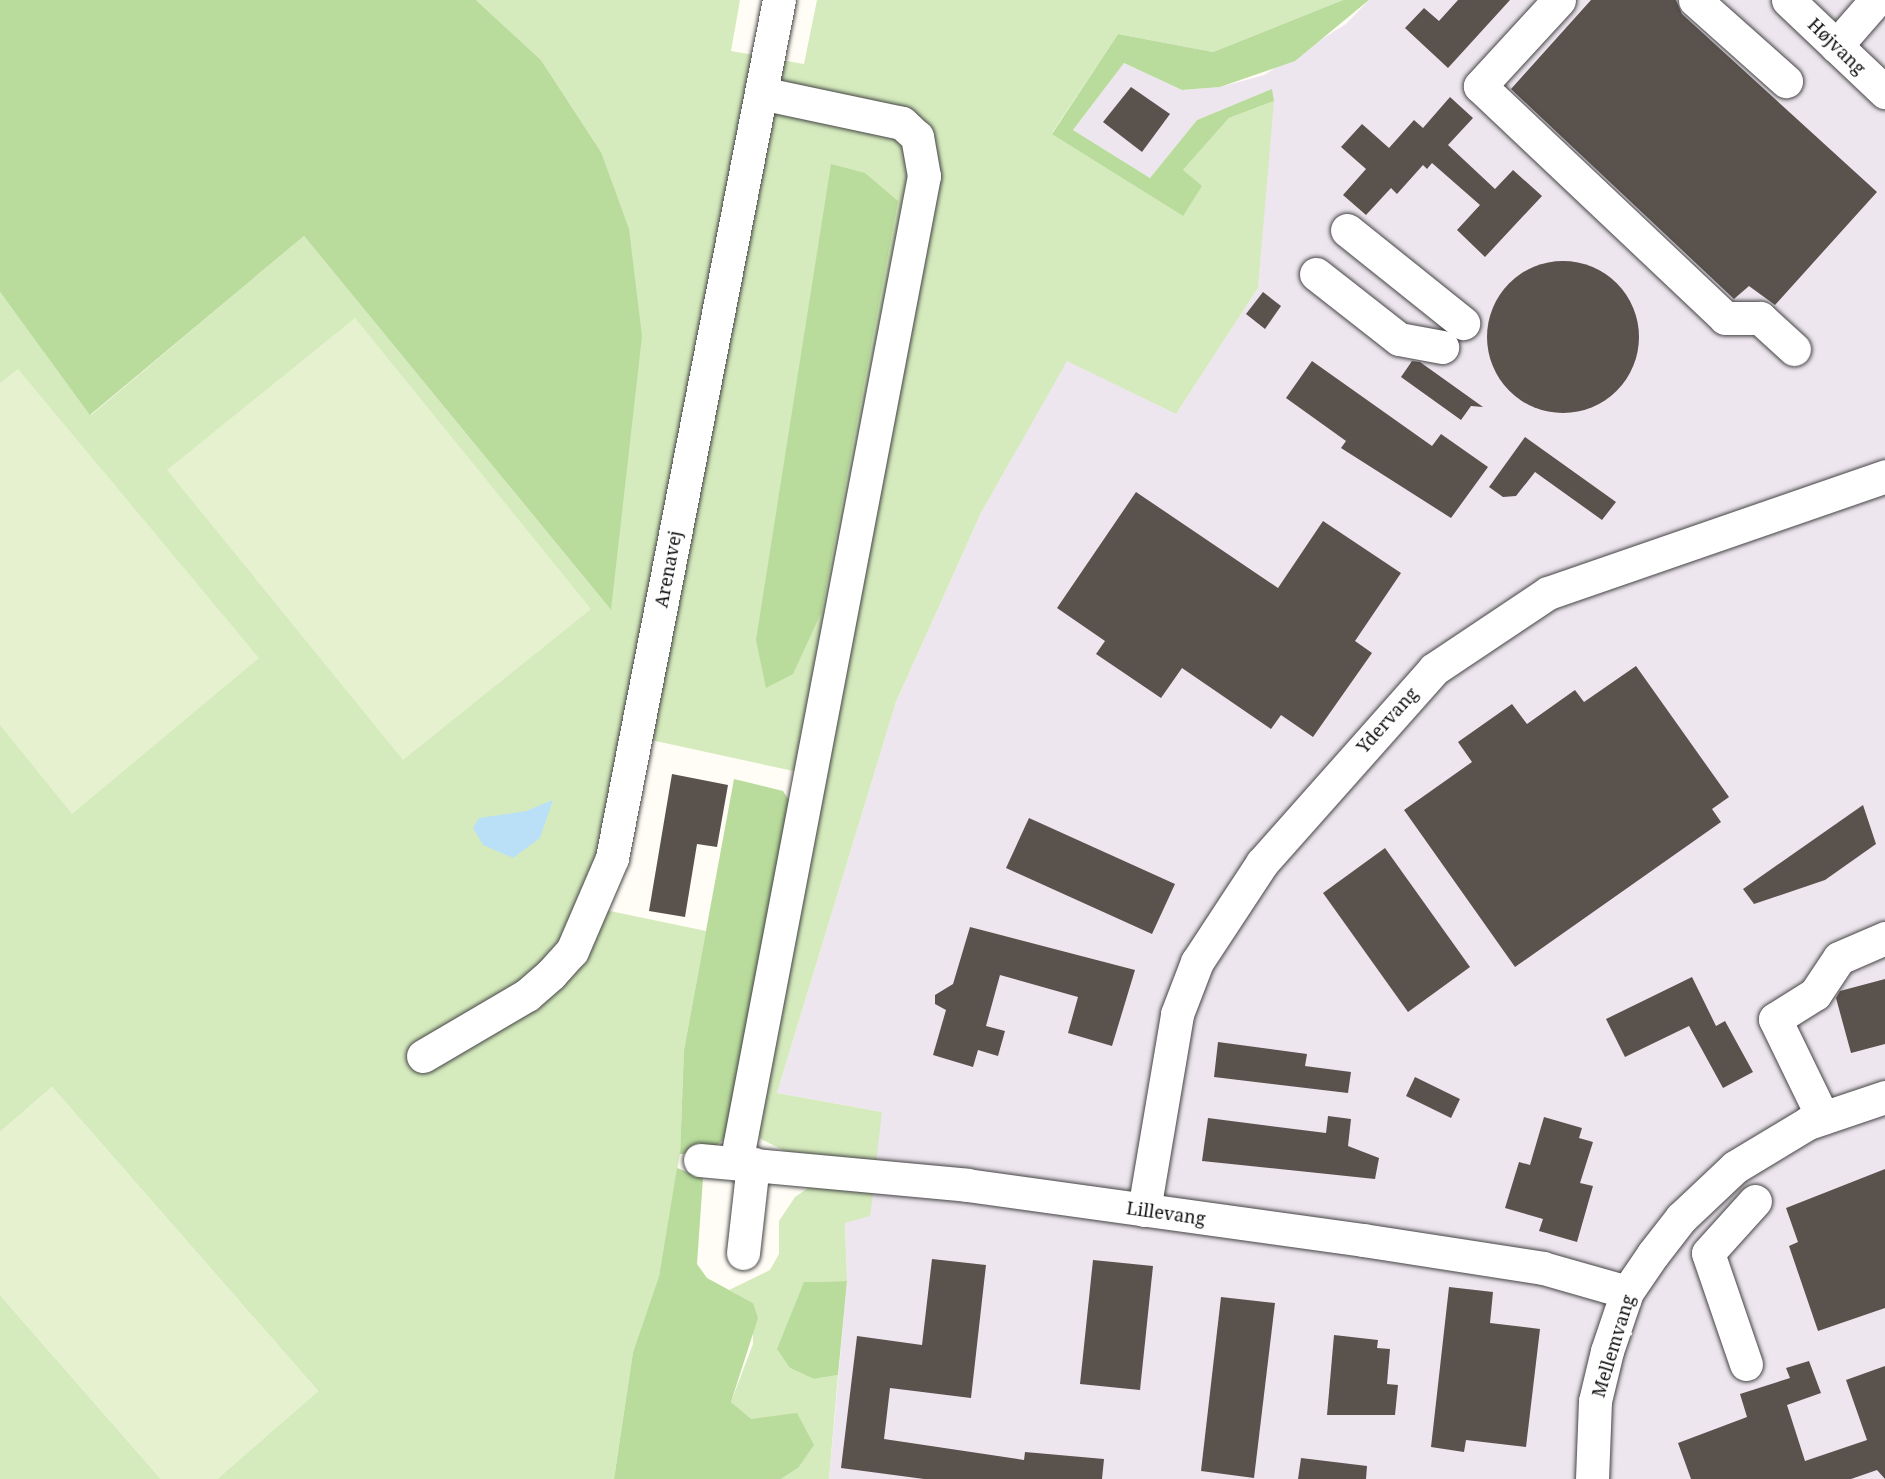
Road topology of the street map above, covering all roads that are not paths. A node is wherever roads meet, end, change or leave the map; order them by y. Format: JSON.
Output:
{"nodes":[{"id":1,"x":779,"y":0,"type":"edge"},
{"id":2,"x":1559,"y":0,"type":"edge"},
{"id":3,"x":1788,"y":0,"type":"edge"},
{"id":4,"x":1876,"y":0,"type":"edge"},
{"id":5,"x":1714,"y":6,"type":"edge"},
{"id":6,"x":1836,"y":46,"type":"junction"},
{"id":7,"x":1786,"y":81,"type":"dead end"},
{"id":8,"x":1885,"y":92,"type":"edge"},
{"id":9,"x":761,"y":93,"type":"junction"},
{"id":10,"x":1347,"y":230,"type":"dead end"},
{"id":11,"x":1316,"y":274,"type":"dead end"},
{"id":12,"x":1794,"y":349,"type":"dead end"},
{"id":13,"x":1885,"y":475,"type":"edge"},
{"id":14,"x":1885,"y":938,"type":"edge"},
{"id":15,"x":423,"y":1056,"type":"dead end"},
{"id":16,"x":1885,"y":1097,"type":"edge"},
{"id":17,"x":1823,"y":1118,"type":"junction"},
{"id":18,"x":700,"y":1160,"type":"dead end"},
{"id":19,"x":745,"y":1164,"type":"junction"},
{"id":20,"x":1755,"y":1201,"type":"dead end"},
{"id":21,"x":1144,"y":1210,"type":"junction"},
{"id":22,"x":743,"y":1253,"type":"dead end"},
{"id":23,"x":1627,"y":1292,"type":"junction"},
{"id":24,"x":1746,"y":1364,"type":"dead end"},
{"id":25,"x":1592,"y":1479,"type":"edge"}],
"edges":[{"from":1,"to":9,"type":"street","name":"Arenavej"},
{"from":2,"to":12,"type":"street"},
{"from":3,"to":6,"type":"street","name":"Højvang"},
{"from":4,"to":6,"type":"street"},
{"from":5,"to":7,"type":"street"},
{"from":6,"to":8,"type":"street","name":"Højvang"},
{"from":9,"to":15,"type":"street","name":"Arenavej"},
{"from":9,"to":19,"type":"street"},
{"from":10,"to":11,"type":"street"},
{"from":13,"to":21,"type":"street","name":"Ydervang"},
{"from":14,"to":17,"type":"street"},
{"from":16,"to":17,"type":"street","name":"Mellemvang"},
{"from":17,"to":23,"type":"street","name":"Mellemvang"},
{"from":18,"to":19,"type":"street","name":"Lillevang"},
{"from":19,"to":21,"type":"street","name":"Lillevang"},
{"from":19,"to":22,"type":"street"},
{"from":20,"to":24,"type":"street"},
{"from":21,"to":23,"type":"street","name":"Lillevang"},
{"from":23,"to":25,"type":"street","name":"Mellemvang"}]}
